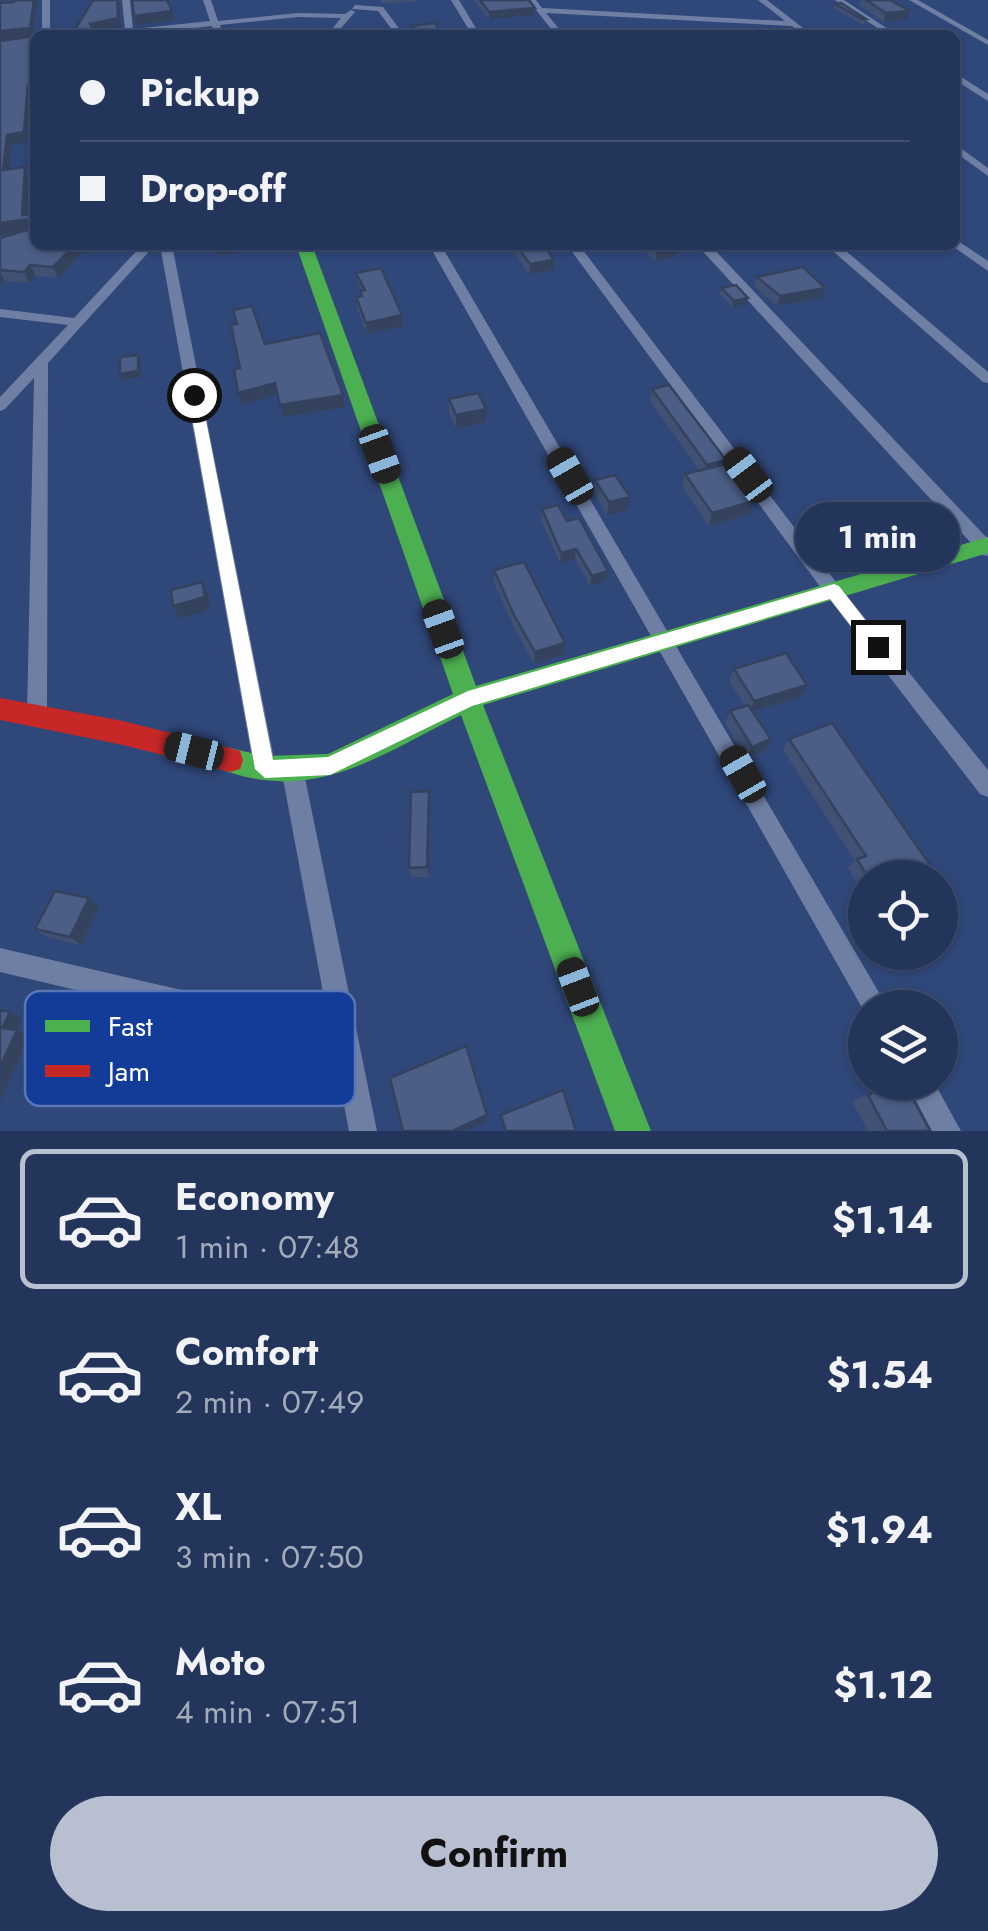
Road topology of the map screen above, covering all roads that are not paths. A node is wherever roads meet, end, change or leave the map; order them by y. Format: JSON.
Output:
{"nodes":[{"id":1,"x":46,"y":0,"type":"edge"},
{"id":2,"x":126,"y":0,"type":"edge"},
{"id":3,"x":208,"y":0,"type":"edge"},
{"id":4,"x":290,"y":0,"type":"edge"},
{"id":5,"x":454,"y":0,"type":"edge"},
{"id":6,"x":532,"y":0,"type":"edge"},
{"id":7,"x":762,"y":0,"type":"edge"},
{"id":8,"x":839,"y":0,"type":"edge"},
{"id":9,"x":914,"y":0,"type":"edge"},
{"id":10,"x":358,"y":4,"type":"edge"},
{"id":11,"x":540,"y":10,"type":"junction"},
{"id":12,"x":298,"y":15,"type":"junction"},
{"id":13,"x":347,"y":16,"type":"junction"},
{"id":14,"x":214,"y":23,"type":"junction"},
{"id":15,"x":793,"y":24,"type":"junction"},
{"id":16,"x":46,"y":30,"type":"edge"},
{"id":17,"x":130,"y":30,"type":"edge"},
{"id":18,"x":155,"y":30,"type":"edge"},
{"id":19,"x":217,"y":30,"type":"edge"},
{"id":20,"x":334,"y":30,"type":"edge"},
{"id":21,"x":396,"y":30,"type":"edge"},
{"id":22,"x":473,"y":30,"type":"edge"},
{"id":23,"x":556,"y":30,"type":"edge"},
{"id":24,"x":801,"y":30,"type":"edge"},
{"id":25,"x":885,"y":30,"type":"edge"},
{"id":26,"x":988,"y":43,"type":"edge"},
{"id":27,"x":960,"y":79,"type":"edge"},
{"id":28,"x":988,"y":84,"type":"edge"},
{"id":29,"x":970,"y":86,"type":"junction"},
{"id":30,"x":960,"y":87,"type":"edge"},
{"id":31,"x":988,"y":98,"type":"edge"},
{"id":32,"x":960,"y":151,"type":"edge"},
{"id":33,"x":988,"y":173,"type":"edge"},
{"id":34,"x":960,"y":247,"type":"edge"},
{"id":35,"x":144,"y":250,"type":"edge"},
{"id":36,"x":167,"y":250,"type":"edge"},
{"id":37,"x":306,"y":250,"type":"edge"},
{"id":38,"x":438,"y":250,"type":"edge"},
{"id":39,"x":577,"y":250,"type":"edge"},
{"id":40,"x":709,"y":250,"type":"edge"},
{"id":41,"x":838,"y":250,"type":"edge"},
{"id":42,"x":988,"y":268,"type":"edge"},
{"id":43,"x":0,"y":313,"type":"edge"},
{"id":44,"x":77,"y":322,"type":"junction"},
{"id":45,"x":42,"y":360,"type":"junction"},
{"id":46,"x":988,"y":378,"type":"edge"},
{"id":47,"x":0,"y":406,"type":"edge"},
{"id":48,"x":987,"y":547,"type":"edge"},
{"id":49,"x":834,"y":591,"type":"junction"},
{"id":50,"x":666,"y":640,"type":"junction"},
{"id":51,"x":468,"y":699,"type":"junction"},
{"id":52,"x":0,"y":709,"type":"edge"},
{"id":53,"x":38,"y":716,"type":"junction"},
{"id":54,"x":292,"y":768,"type":"junction"},
{"id":55,"x":265,"y":769,"type":"junction"},
{"id":56,"x":988,"y":788,"type":"edge"},
{"id":57,"x":0,"y":960,"type":"edge"},
{"id":58,"x":866,"y":990,"type":"edge"},
{"id":59,"x":132,"y":991,"type":"edge"},
{"id":60,"x":335,"y":991,"type":"edge"},
{"id":61,"x":355,"y":1094,"type":"edge"},
{"id":62,"x":930,"y":1100,"type":"edge"},
{"id":63,"x":362,"y":1131,"type":"edge"},
{"id":64,"x":633,"y":1131,"type":"edge"},
{"id":65,"x":947,"y":1131,"type":"edge"}],
"edges":[{"from":1,"to":16,"type":"street"},
{"from":2,"to":17,"type":"street"},
{"from":3,"to":14,"type":"street"},
{"from":4,"to":12,"type":"street"},
{"from":5,"to":22,"type":"street"},
{"from":6,"to":11,"type":"street"},
{"from":7,"to":15,"type":"street"},
{"from":8,"to":25,"type":"street"},
{"from":9,"to":26,"type":"street"},
{"from":10,"to":13,"type":"street"},
{"from":10,"to":21,"type":"street"},
{"from":11,"to":15,"type":"street"},
{"from":11,"to":23,"type":"street"},
{"from":12,"to":13,"type":"street"},
{"from":12,"to":14,"type":"street"},
{"from":13,"to":20,"type":"street"},
{"from":14,"to":18,"type":"street"},
{"from":14,"to":19,"type":"street"},
{"from":15,"to":24,"type":"street"},
{"from":27,"to":29,"type":"street"},
{"from":28,"to":29,"type":"street"},
{"from":29,"to":30,"type":"street"},
{"from":29,"to":31,"type":"street"},
{"from":32,"to":33,"type":"street"},
{"from":34,"to":42,"type":"street"},
{"from":35,"to":44,"type":"street"},
{"from":36,"to":55,"type":"street"},
{"from":37,"to":51,"type":"street"},
{"from":38,"to":50,"type":"street"},
{"from":39,"to":49,"type":"street"},
{"from":40,"to":48,"type":"street"},
{"from":41,"to":46,"type":"street"},
{"from":43,"to":44,"type":"street"},
{"from":44,"to":45,"type":"street"},
{"from":45,"to":47,"type":"street"},
{"from":45,"to":53,"type":"street"},
{"from":48,"to":49,"type":"street"},
{"from":49,"to":50,"type":"street"},
{"from":49,"to":56,"type":"street"},
{"from":50,"to":51,"type":"street"},
{"from":50,"to":58,"type":"street"},
{"from":51,"to":54,"type":"street"},
{"from":51,"to":64,"type":"street"},
{"from":52,"to":53,"type":"street"},
{"from":53,"to":55,"type":"street"},
{"from":54,"to":55,"type":"street"},
{"from":54,"to":60,"type":"street"},
{"from":57,"to":59,"type":"street"},
{"from":61,"to":63,"type":"street"},
{"from":62,"to":65,"type":"street"}]}
